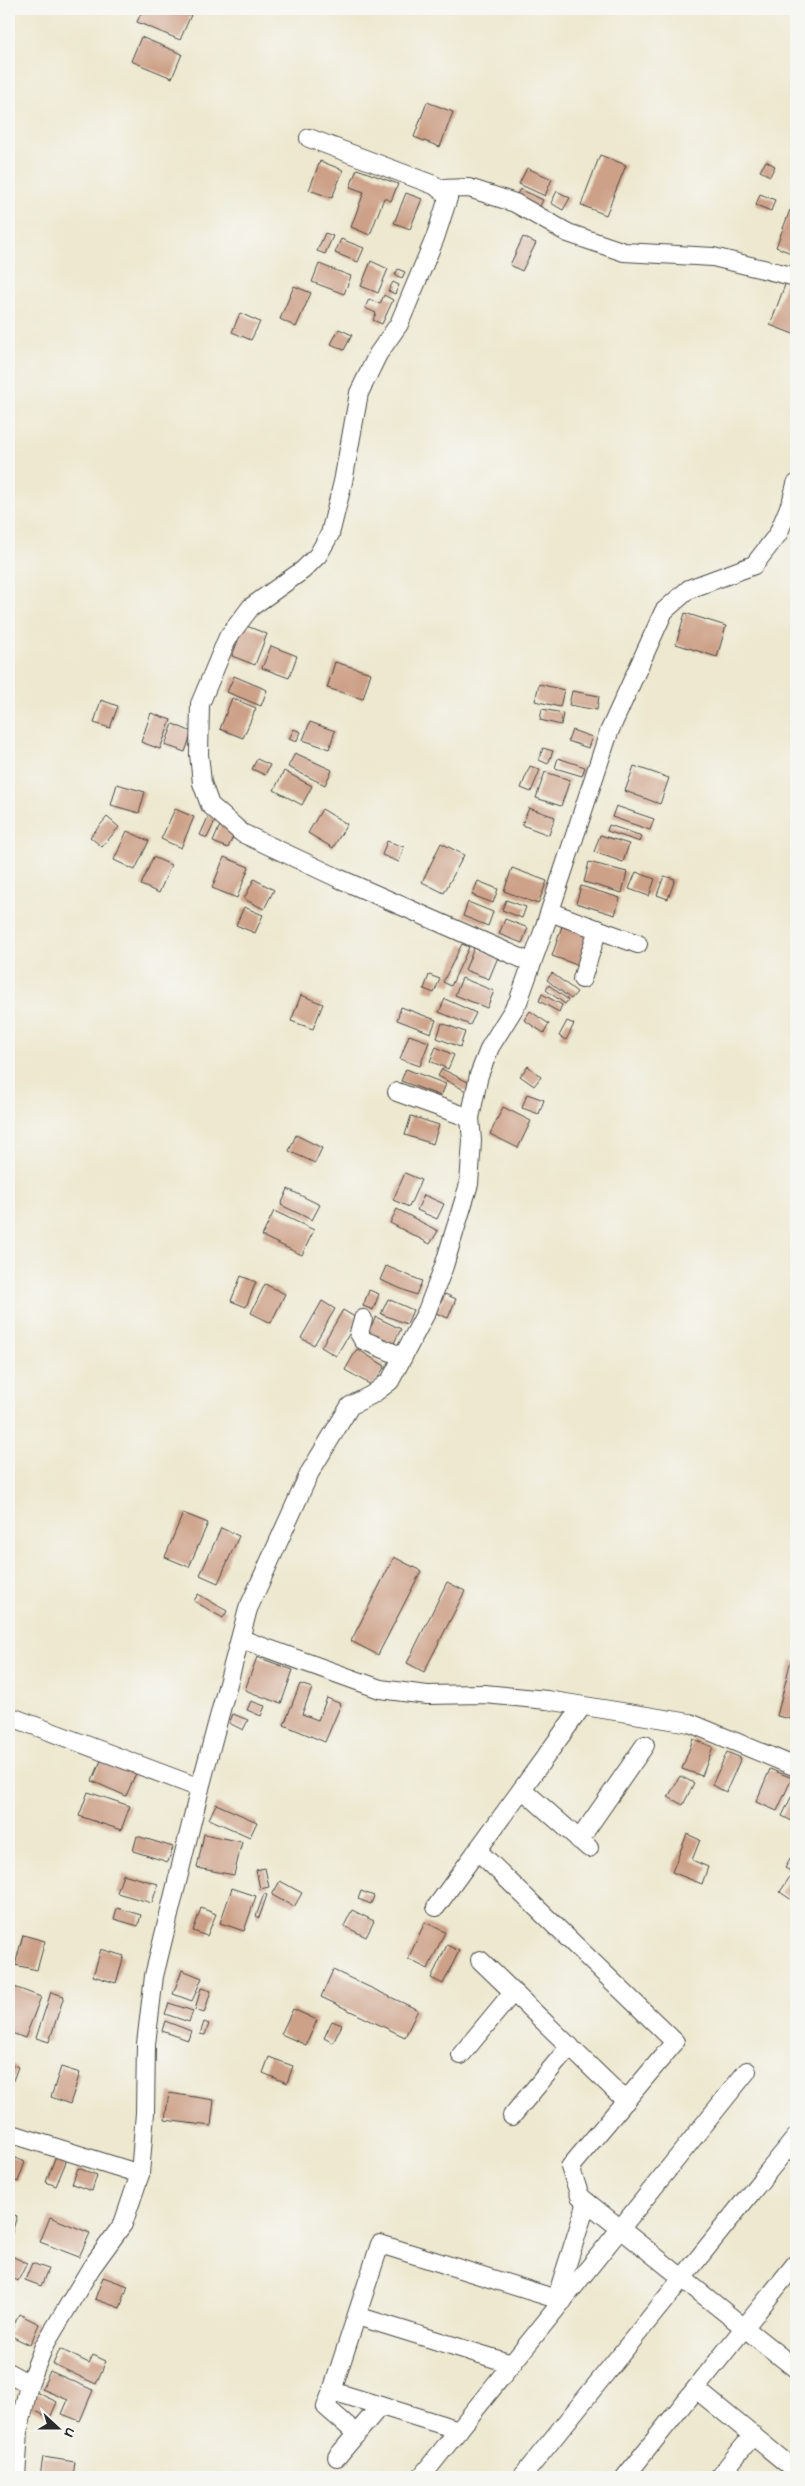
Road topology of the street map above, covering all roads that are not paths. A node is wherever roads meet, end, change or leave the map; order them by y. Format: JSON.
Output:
{"nodes":[{"id":1,"x":309,"y":138,"type":"dead end"},
{"id":2,"x":441,"y":189,"type":"junction"},
{"id":3,"x":796,"y":277,"type":"edge"},
{"id":4,"x":796,"y":484,"type":"edge"},
{"id":5,"x":550,"y":912,"type":"junction"},
{"id":6,"x":598,"y":929,"type":"junction"},
{"id":7,"x":638,"y":944,"type":"dead end"},
{"id":8,"x":532,"y":963,"type":"junction"},
{"id":9,"x":582,"y":979,"type":"dead end"},
{"id":10,"x":397,"y":1092,"type":"dead end"},
{"id":11,"x":470,"y":1118,"type":"junction"},
{"id":12,"x":363,"y":1319,"type":"dead end"},
{"id":13,"x":403,"y":1357,"type":"junction"},
{"id":14,"x":241,"y":1639,"type":"junction"},
{"id":15,"x":578,"y":1712,"type":"dead end"},
{"id":16,"x":9,"y":1716,"type":"edge"},
{"id":17,"x":645,"y":1745,"type":"dead end"},
{"id":18,"x":796,"y":1767,"type":"edge"},
{"id":19,"x":200,"y":1788,"type":"junction"},
{"id":20,"x":522,"y":1789,"type":"junction"},
{"id":21,"x":477,"y":1850,"type":"junction"},
{"id":22,"x":436,"y":1907,"type":"dead end"},
{"id":23,"x":480,"y":1960,"type":"dead end"},
{"id":24,"x":513,"y":1992,"type":"junction"},
{"id":25,"x":570,"y":2046,"type":"junction"},
{"id":26,"x":461,"y":2055,"type":"dead end"},
{"id":27,"x":747,"y":2071,"type":"dead end"},
{"id":28,"x":626,"y":2100,"type":"junction"},
{"id":29,"x":512,"y":2116,"type":"dead end"},
{"id":30,"x":9,"y":2133,"type":"edge"},
{"id":31,"x":796,"y":2137,"type":"edge"},
{"id":32,"x":140,"y":2174,"type":"junction"},
{"id":33,"x":587,"y":2202,"type":"junction"},
{"id":34,"x":620,"y":2230,"type":"junction"},
{"id":35,"x":796,"y":2263,"type":"edge"},
{"id":36,"x":683,"y":2279,"type":"junction"},
{"id":37,"x":559,"y":2300,"type":"junction"},
{"id":38,"x":358,"y":2316,"type":"junction"},
{"id":39,"x":745,"y":2327,"type":"junction"},
{"id":40,"x":512,"y":2364,"type":"junction"},
{"id":41,"x":796,"y":2369,"type":"edge"},
{"id":42,"x":9,"y":2373,"type":"edge"},
{"id":43,"x":30,"y":2384,"type":"junction"},
{"id":44,"x":696,"y":2389,"type":"junction"},
{"id":45,"x":332,"y":2391,"type":"junction"},
{"id":46,"x":380,"y":2406,"type":"junction"},
{"id":47,"x":460,"y":2430,"type":"junction"},
{"id":48,"x":356,"y":2434,"type":"junction"},
{"id":49,"x":753,"y":2435,"type":"junction"},
{"id":50,"x":337,"y":2458,"type":"dead end"},
{"id":51,"x":796,"y":2470,"type":"edge"},
{"id":52,"x":16,"y":2477,"type":"edge"},
{"id":53,"x":421,"y":2477,"type":"edge"},
{"id":54,"x":522,"y":2477,"type":"edge"},
{"id":55,"x":625,"y":2477,"type":"edge"},
{"id":56,"x":719,"y":2477,"type":"edge"}],
"edges":[{"from":1,"to":2,"type":"street"},
{"from":2,"to":3,"type":"street"},
{"from":2,"to":8,"type":"street"},
{"from":4,"to":5,"type":"street"},
{"from":5,"to":6,"type":"street"},
{"from":5,"to":8,"type":"street"},
{"from":6,"to":7,"type":"street"},
{"from":6,"to":9,"type":"street"},
{"from":8,"to":11,"type":"street"},
{"from":10,"to":11,"type":"street"},
{"from":11,"to":13,"type":"street"},
{"from":12,"to":13,"type":"street"},
{"from":13,"to":14,"type":"street"},
{"from":14,"to":18,"type":"street"},
{"from":14,"to":19,"type":"street"},
{"from":15,"to":20,"type":"street"},
{"from":16,"to":19,"type":"street"},
{"from":17,"to":20,"type":"street"},
{"from":19,"to":32,"type":"street"},
{"from":20,"to":21,"type":"street"},
{"from":21,"to":22,"type":"street"},
{"from":21,"to":28,"type":"street"},
{"from":23,"to":24,"type":"street"},
{"from":24,"to":25,"type":"street"},
{"from":24,"to":26,"type":"street"},
{"from":25,"to":28,"type":"street"},
{"from":25,"to":29,"type":"street"},
{"from":27,"to":34,"type":"street"},
{"from":28,"to":33,"type":"street"},
{"from":30,"to":32,"type":"street"},
{"from":31,"to":36,"type":"street"},
{"from":32,"to":43,"type":"street"},
{"from":33,"to":34,"type":"street"},
{"from":33,"to":37,"type":"street"},
{"from":34,"to":36,"type":"street"},
{"from":34,"to":37,"type":"street"},
{"from":35,"to":39,"type":"street"},
{"from":36,"to":39,"type":"street"},
{"from":36,"to":54,"type":"street"},
{"from":37,"to":38,"type":"street"},
{"from":37,"to":40,"type":"street"},
{"from":38,"to":40,"type":"street"},
{"from":38,"to":45,"type":"street"},
{"from":39,"to":41,"type":"street"},
{"from":39,"to":44,"type":"street"},
{"from":40,"to":47,"type":"street"},
{"from":42,"to":43,"type":"street"},
{"from":43,"to":52,"type":"street"},
{"from":44,"to":49,"type":"street"},
{"from":44,"to":55,"type":"street"},
{"from":45,"to":46,"type":"street"},
{"from":45,"to":48,"type":"street"},
{"from":46,"to":47,"type":"street"},
{"from":46,"to":48,"type":"street"},
{"from":47,"to":53,"type":"street"},
{"from":48,"to":50,"type":"street"},
{"from":49,"to":51,"type":"street"},
{"from":49,"to":56,"type":"street"}]}
